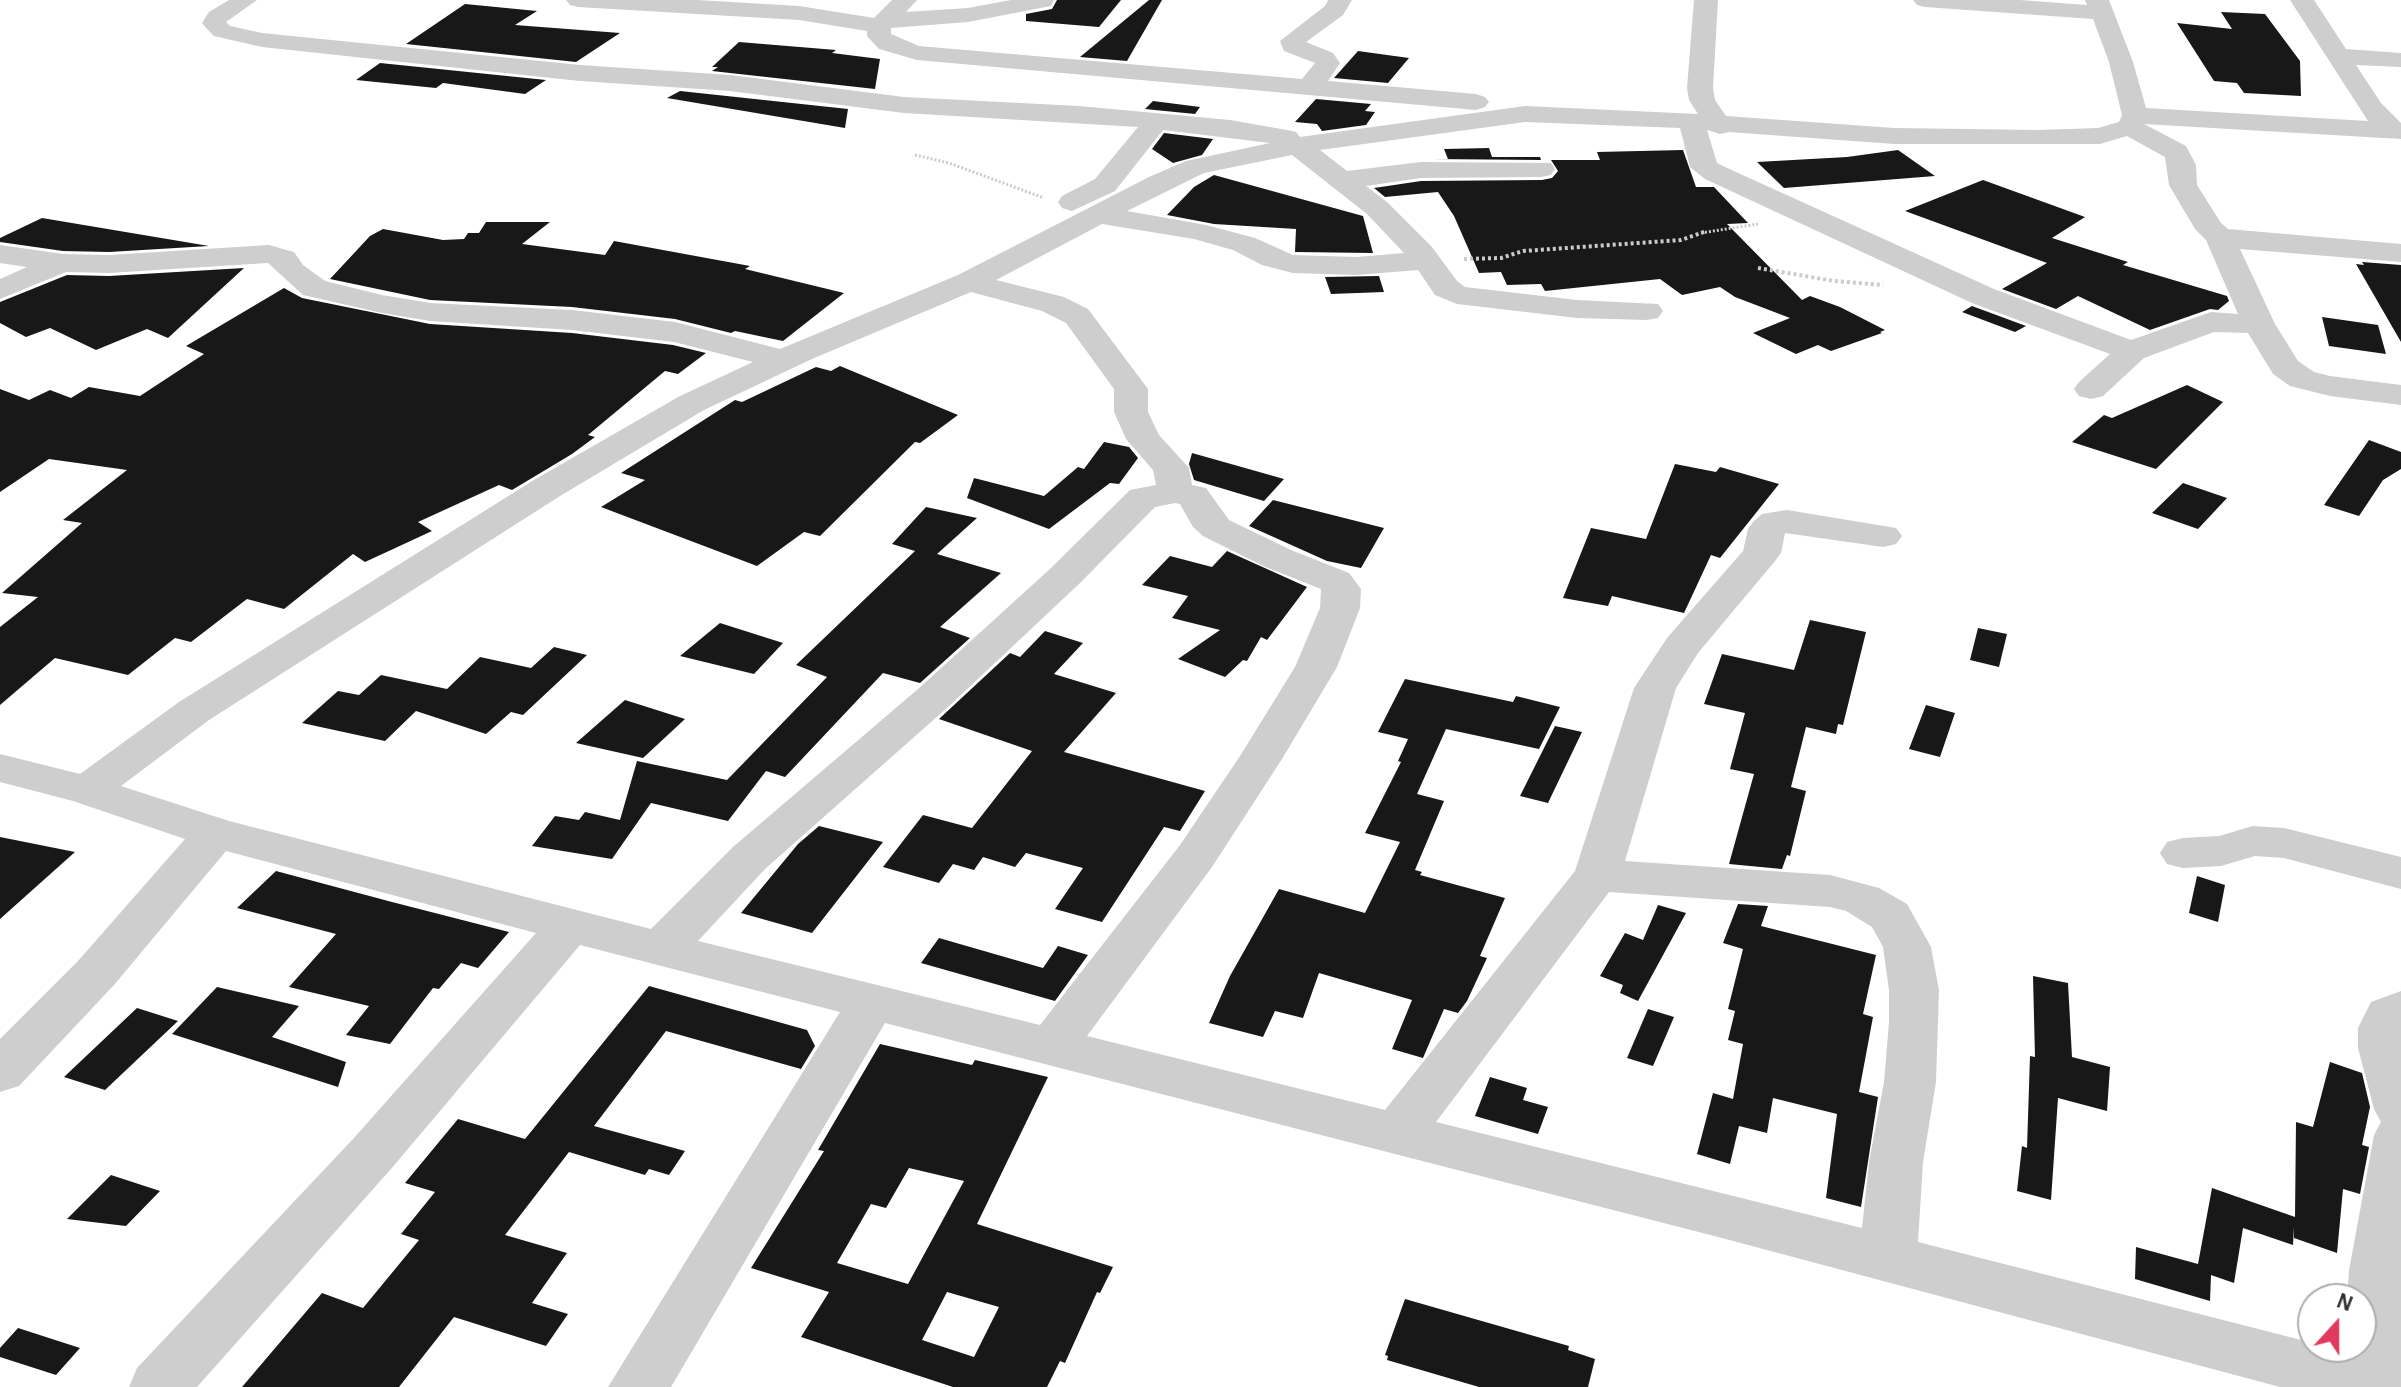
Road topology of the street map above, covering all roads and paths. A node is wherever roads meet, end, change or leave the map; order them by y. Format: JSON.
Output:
{"nodes":[{"id":1,"x":245,"y":0,"type":"edge"},
{"id":2,"x":578,"y":0,"type":"edge"},
{"id":3,"x":905,"y":0,"type":"edge"},
{"id":4,"x":1340,"y":0,"type":"edge"},
{"id":5,"x":1706,"y":0,"type":"edge"},
{"id":6,"x":1925,"y":0,"type":"edge"},
{"id":7,"x":2302,"y":0,"type":"edge"},
{"id":8,"x":1043,"y":1,"type":"edge"},
{"id":9,"x":711,"y":5,"type":"edge"},
{"id":10,"x":2100,"y":6,"type":"edge"},
{"id":11,"x":881,"y":24,"type":"junction"},
{"id":12,"x":2337,"y":56,"type":"junction"},
{"id":13,"x":2401,"y":60,"type":"edge"},
{"id":14,"x":1191,"y":79,"type":"junction"},
{"id":15,"x":1307,"y":88,"type":"junction"},
{"id":16,"x":1525,"y":114,"type":"junction"},
{"id":17,"x":2132,"y":121,"type":"junction"},
{"id":18,"x":1155,"y":123,"type":"junction"},
{"id":19,"x":1706,"y":124,"type":"junction"},
{"id":20,"x":1230,"y":128,"type":"junction"},
{"id":21,"x":2396,"y":131,"type":"edge"},
{"id":22,"x":1303,"y":145,"type":"junction"},
{"id":23,"x":915,"y":155,"type":"dead end"},
{"id":24,"x":1541,"y":169,"type":"dead end"},
{"id":25,"x":1344,"y":180,"type":"junction"},
{"id":26,"x":1087,"y":213,"type":"junction"},
{"id":27,"x":1812,"y":219,"type":"junction"},
{"id":28,"x":2219,"y":236,"type":"junction"},
{"id":29,"x":2401,"y":253,"type":"edge"},
{"id":30,"x":0,"y":254,"type":"edge"},
{"id":31,"x":1426,"y":261,"type":"junction"},
{"id":32,"x":63,"y":263,"type":"junction"},
{"id":33,"x":1758,"y":268,"type":"dead end"},
{"id":34,"x":969,"y":282,"type":"junction"},
{"id":35,"x":1888,"y":286,"type":"dead end"},
{"id":36,"x":0,"y":290,"type":"edge"},
{"id":37,"x":1647,"y":311,"type":"dead end"},
{"id":38,"x":2259,"y":324,"type":"junction"},
{"id":39,"x":2132,"y":351,"type":"junction"},
{"id":40,"x":784,"y":360,"type":"junction"},
{"id":41,"x":2091,"y":389,"type":"dead end"},
{"id":42,"x":2401,"y":395,"type":"edge"},
{"id":43,"x":1175,"y":492,"type":"junction"},
{"id":44,"x":1883,"y":536,"type":"dead end"},
{"id":45,"x":0,"y":768,"type":"edge"},
{"id":46,"x":87,"y":790,"type":"junction"},
{"id":47,"x":216,"y":833,"type":"junction"},
{"id":48,"x":2183,"y":853,"type":"dead end"},
{"id":49,"x":2401,"y":873,"type":"edge"},
{"id":50,"x":1597,"y":875,"type":"junction"},
{"id":51,"x":571,"y":924,"type":"junction"},
{"id":52,"x":661,"y":949,"type":"junction"},
{"id":53,"x":872,"y":1002,"type":"junction"},
{"id":54,"x":2401,"y":1009,"type":"edge"},
{"id":55,"x":1051,"y":1047,"type":"junction"},
{"id":56,"x":0,"y":1072,"type":"edge"},
{"id":57,"x":2401,"y":1109,"type":"edge"},
{"id":58,"x":1397,"y":1134,"type":"junction"},
{"id":59,"x":2401,"y":1135,"type":"edge"},
{"id":60,"x":1888,"y":1258,"type":"junction"},
{"id":61,"x":2375,"y":1386,"type":"edge"},
{"id":62,"x":159,"y":1387,"type":"edge"},
{"id":63,"x":638,"y":1387,"type":"edge"}],
"edges":[{"from":1,"to":18,"type":"street"},
{"from":2,"to":9,"type":"street"},
{"from":3,"to":11,"type":"street"},
{"from":4,"to":15,"type":"street"},
{"from":5,"to":19,"type":"street"},
{"from":6,"to":10,"type":"street"},
{"from":7,"to":12,"type":"street"},
{"from":8,"to":11,"type":"street"},
{"from":9,"to":11,"type":"street"},
{"from":10,"to":17,"type":"street"},
{"from":11,"to":14,"type":"street"},
{"from":12,"to":13,"type":"street"},
{"from":12,"to":21,"type":"street"},
{"from":14,"to":15,"type":"street"},
{"from":14,"to":20,"type":"street"},
{"from":15,"to":16,"type":"street"},
{"from":16,"to":19,"type":"street"},
{"from":16,"to":22,"type":"street"},
{"from":17,"to":19,"type":"street"},
{"from":17,"to":21,"type":"street"},
{"from":17,"to":28,"type":"street"},
{"from":18,"to":20,"type":"street"},
{"from":18,"to":26,"type":"street"},
{"from":19,"to":27,"type":"street"},
{"from":20,"to":22,"type":"street"},
{"from":22,"to":25,"type":"street"},
{"from":22,"to":26,"type":"street"},
{"from":23,"to":26,"type":"path"},
{"from":24,"to":25,"type":"street"},
{"from":25,"to":31,"type":"street"},
{"from":26,"to":31,"type":"street"},
{"from":26,"to":34,"type":"street"},
{"from":27,"to":31,"type":"path"},
{"from":27,"to":39,"type":"street"},
{"from":28,"to":29,"type":"street"},
{"from":28,"to":38,"type":"street"},
{"from":30,"to":32,"type":"street"},
{"from":31,"to":37,"type":"street"},
{"from":32,"to":36,"type":"street"},
{"from":32,"to":40,"type":"street"},
{"from":33,"to":35,"type":"path"},
{"from":34,"to":40,"type":"street"},
{"from":34,"to":43,"type":"street"},
{"from":38,"to":39,"type":"street"},
{"from":38,"to":42,"type":"street"},
{"from":39,"to":41,"type":"street"},
{"from":40,"to":46,"type":"street"},
{"from":43,"to":52,"type":"street"},
{"from":43,"to":55,"type":"street"},
{"from":44,"to":50,"type":"street"},
{"from":45,"to":46,"type":"street"},
{"from":46,"to":47,"type":"street"},
{"from":47,"to":51,"type":"street"},
{"from":47,"to":56,"type":"street"},
{"from":48,"to":49,"type":"street"},
{"from":50,"to":58,"type":"street"},
{"from":50,"to":60,"type":"street"},
{"from":51,"to":52,"type":"street"},
{"from":51,"to":62,"type":"street"},
{"from":52,"to":53,"type":"street"},
{"from":53,"to":55,"type":"street"},
{"from":53,"to":63,"type":"street"},
{"from":54,"to":57,"type":"street"},
{"from":55,"to":58,"type":"street"},
{"from":58,"to":60,"type":"street"},
{"from":59,"to":61,"type":"street"},
{"from":60,"to":61,"type":"street"}]}
